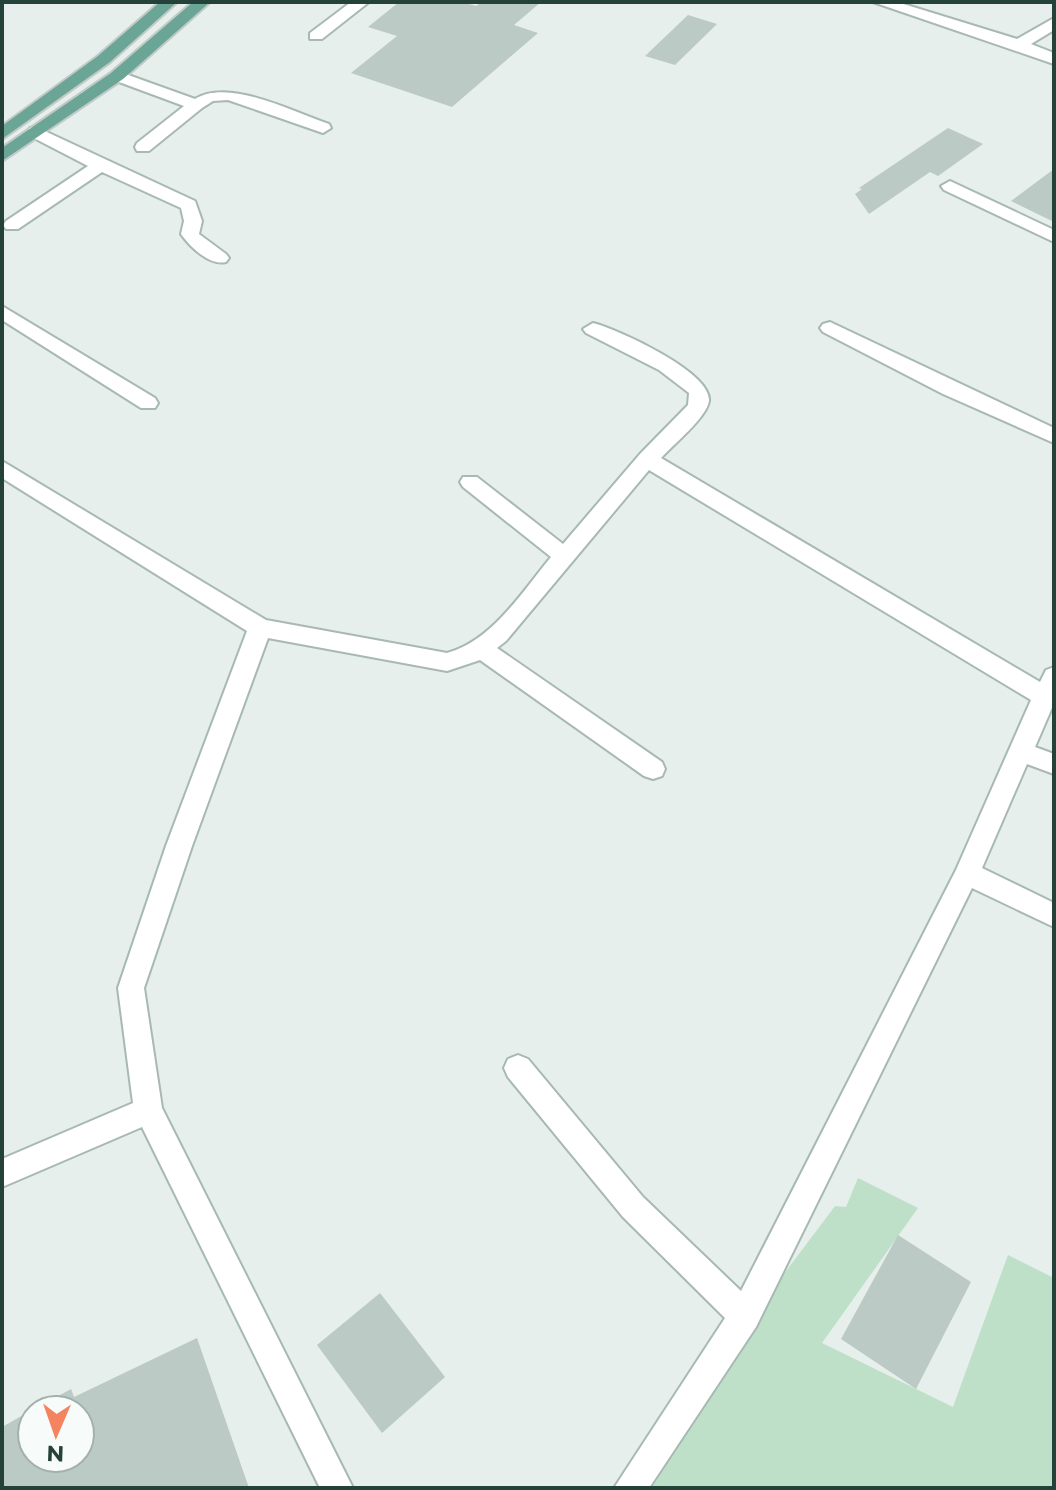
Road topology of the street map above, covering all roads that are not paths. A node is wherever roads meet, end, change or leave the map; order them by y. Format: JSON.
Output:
{"nodes":[{"id":1,"x":169,"y":2,"type":"edge"},
{"id":2,"x":202,"y":2,"type":"edge"},
{"id":3,"x":361,"y":2,"type":"edge"},
{"id":4,"x":881,"y":2,"type":"edge"},
{"id":5,"x":1054,"y":23,"type":"edge"},
{"id":6,"x":316,"y":36,"type":"dead end"},
{"id":7,"x":1019,"y":45,"type":"junction"},
{"id":8,"x":1054,"y":59,"type":"edge"},
{"id":9,"x":117,"y":76,"type":"junction"},
{"id":10,"x":196,"y":105,"type":"junction"},
{"id":11,"x":323,"y":128,"type":"dead end"},
{"id":12,"x":36,"y":132,"type":"junction"},
{"id":13,"x":2,"y":134,"type":"edge"},
{"id":14,"x":143,"y":147,"type":"dead end"},
{"id":15,"x":2,"y":156,"type":"edge"},
{"id":16,"x":101,"y":165,"type":"junction"},
{"id":17,"x":950,"y":186,"type":"dead end"},
{"id":18,"x":12,"y":225,"type":"dead end"},
{"id":19,"x":1054,"y":237,"type":"edge"},
{"id":20,"x":220,"y":258,"type":"dead end"},
{"id":21,"x":2,"y":312,"type":"edge"},
{"id":22,"x":830,"y":328,"type":"dead end"},
{"id":23,"x":593,"y":329,"type":"dead end"},
{"id":24,"x":148,"y":403,"type":"dead end"},
{"id":25,"x":1054,"y":436,"type":"edge"},
{"id":26,"x":647,"y":459,"type":"junction"},
{"id":27,"x":2,"y":468,"type":"edge"},
{"id":28,"x":470,"y":482,"type":"dead end"},
{"id":29,"x":564,"y":556,"type":"junction"},
{"id":30,"x":260,"y":628,"type":"junction"},
{"id":31,"x":480,"y":648,"type":"junction"},
{"id":32,"x":1050,"y":686,"type":"edge"},
{"id":33,"x":1021,"y":752,"type":"junction"},
{"id":34,"x":1054,"y":764,"type":"edge"},
{"id":35,"x":653,"y":769,"type":"dead end"},
{"id":36,"x":967,"y":873,"type":"junction"},
{"id":37,"x":1054,"y":916,"type":"edge"},
{"id":38,"x":518,"y":1068,"type":"dead end"},
{"id":39,"x":148,"y":1110,"type":"junction"},
{"id":40,"x":2,"y":1173,"type":"edge"},
{"id":41,"x":745,"y":1316,"type":"junction"},
{"id":42,"x":337,"y":1488,"type":"edge"},
{"id":43,"x":630,"y":1488,"type":"edge"}],
"edges":[{"from":1,"to":13,"type":"main road"},
{"from":2,"to":9,"type":"main road"},
{"from":3,"to":6,"type":"street"},
{"from":4,"to":7,"type":"street"},
{"from":5,"to":7,"type":"street"},
{"from":7,"to":8,"type":"street"},
{"from":9,"to":10,"type":"street"},
{"from":9,"to":12,"type":"main road"},
{"from":10,"to":11,"type":"street"},
{"from":10,"to":14,"type":"street"},
{"from":12,"to":15,"type":"main road"},
{"from":12,"to":16,"type":"street"},
{"from":16,"to":18,"type":"street"},
{"from":16,"to":20,"type":"street"},
{"from":17,"to":19,"type":"street"},
{"from":21,"to":24,"type":"street"},
{"from":22,"to":25,"type":"street"},
{"from":23,"to":26,"type":"street"},
{"from":26,"to":29,"type":"street"},
{"from":26,"to":32,"type":"street"},
{"from":27,"to":30,"type":"street"},
{"from":28,"to":29,"type":"street"},
{"from":29,"to":31,"type":"street"},
{"from":30,"to":31,"type":"street"},
{"from":30,"to":39,"type":"street"},
{"from":31,"to":35,"type":"street"},
{"from":32,"to":33,"type":"street"},
{"from":33,"to":34,"type":"street"},
{"from":33,"to":36,"type":"street"},
{"from":36,"to":37,"type":"street"},
{"from":36,"to":41,"type":"street"},
{"from":38,"to":41,"type":"street"},
{"from":39,"to":40,"type":"street"},
{"from":39,"to":42,"type":"street"},
{"from":41,"to":43,"type":"street"}]}
